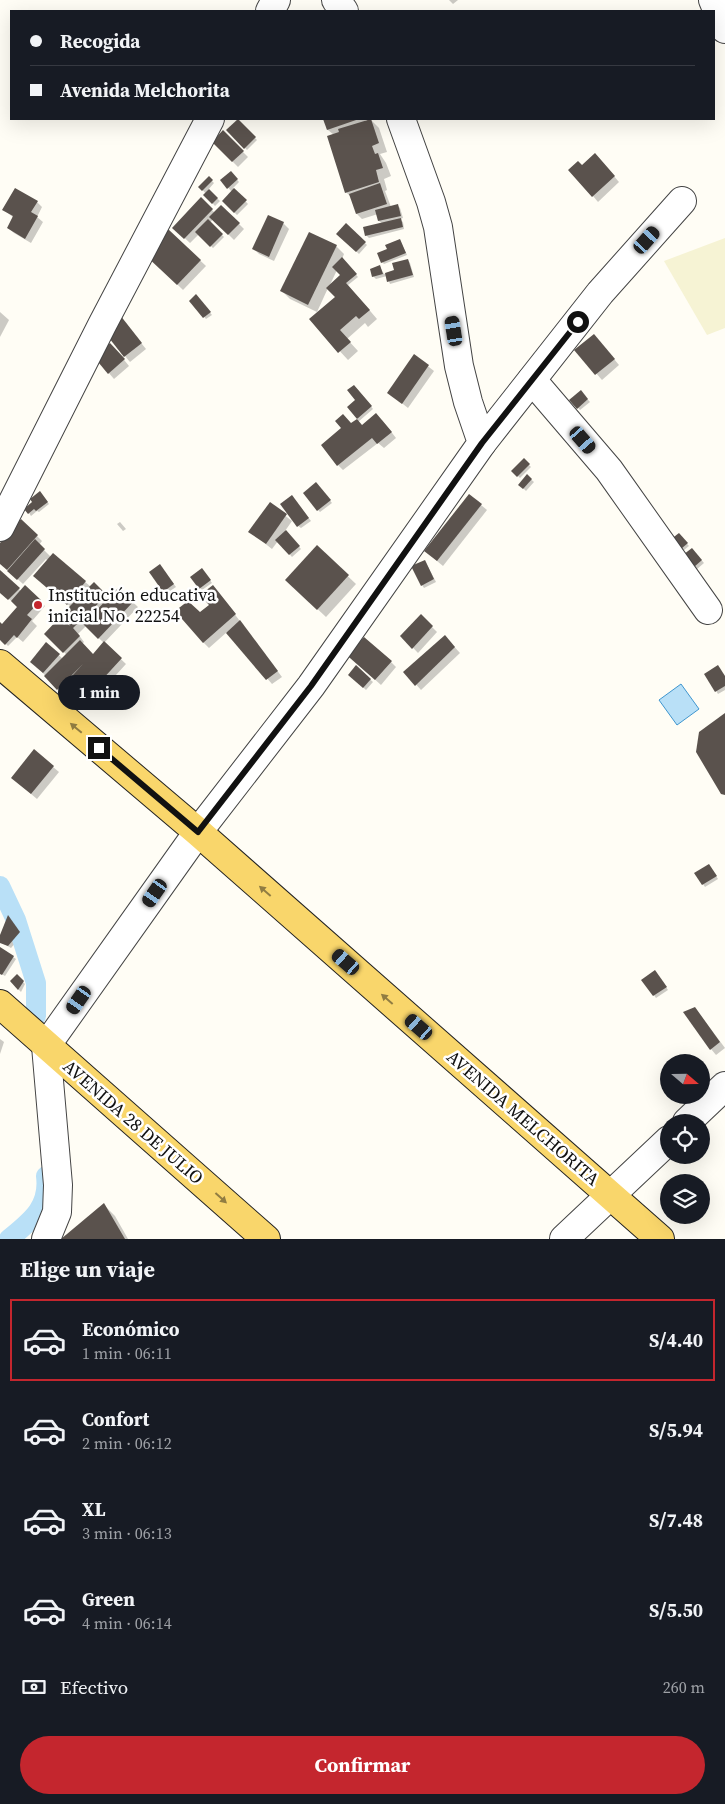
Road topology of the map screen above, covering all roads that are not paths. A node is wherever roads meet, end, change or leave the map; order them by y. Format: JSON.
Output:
{"nodes":[{"id":1,"x":713,"y":0,"type":"edge"},
{"id":2,"x":725,"y":29,"type":"edge"},
{"id":3,"x":209,"y":120,"type":"edge"},
{"id":4,"x":401,"y":120,"type":"edge"},
{"id":5,"x":682,"y":201,"type":"dead end"},
{"id":6,"x":532,"y":380,"type":"junction"},
{"id":7,"x":482,"y":443,"type":"junction"},
{"id":8,"x":0,"y":527,"type":"edge"},
{"id":9,"x":708,"y":610,"type":"dead end"},
{"id":10,"x":0,"y":664,"type":"edge"},
{"id":11,"x":198,"y":832,"type":"junction"},
{"id":12,"x":0,"y":1004,"type":"edge"},
{"id":13,"x":46,"y":1046,"type":"junction"},
{"id":14,"x":725,"y":1086,"type":"edge"},
{"id":15,"x":695,"y":1114,"type":"edge"},
{"id":16,"x":660,"y":1149,"type":"edge"},
{"id":17,"x":611,"y":1196,"type":"junction"},
{"id":18,"x":46,"y":1239,"type":"edge"},
{"id":19,"x":266,"y":1239,"type":"edge"},
{"id":20,"x":564,"y":1239,"type":"edge"},
{"id":21,"x":660,"y":1239,"type":"edge"}],
"edges":[{"from":1,"to":2,"type":"street"},
{"from":3,"to":8,"type":"street"},
{"from":4,"to":7,"type":"street"},
{"from":5,"to":6,"type":"street"},
{"from":6,"to":7,"type":"street"},
{"from":6,"to":9,"type":"street"},
{"from":7,"to":11,"type":"street"},
{"from":11,"to":10,"type":"main road","name":"AVENIDA MELCHORITA","one_way":true},
{"from":11,"to":13,"type":"street"},
{"from":17,"to":11,"type":"main road","name":"AVENIDA MELCHORITA","one_way":true},
{"from":12,"to":13,"type":"main road","name":"AVENIDA 28 DE JULIO"},
{"from":13,"to":18,"type":"street"},
{"from":13,"to":19,"type":"main road","name":"AVENIDA 28 DE JULIO","one_way":true},
{"from":14,"to":15,"type":"street"},
{"from":16,"to":17,"type":"street"},
{"from":17,"to":20,"type":"street"},
{"from":17,"to":21,"type":"main road","name":"AVENIDA MELCHORITA"}]}
